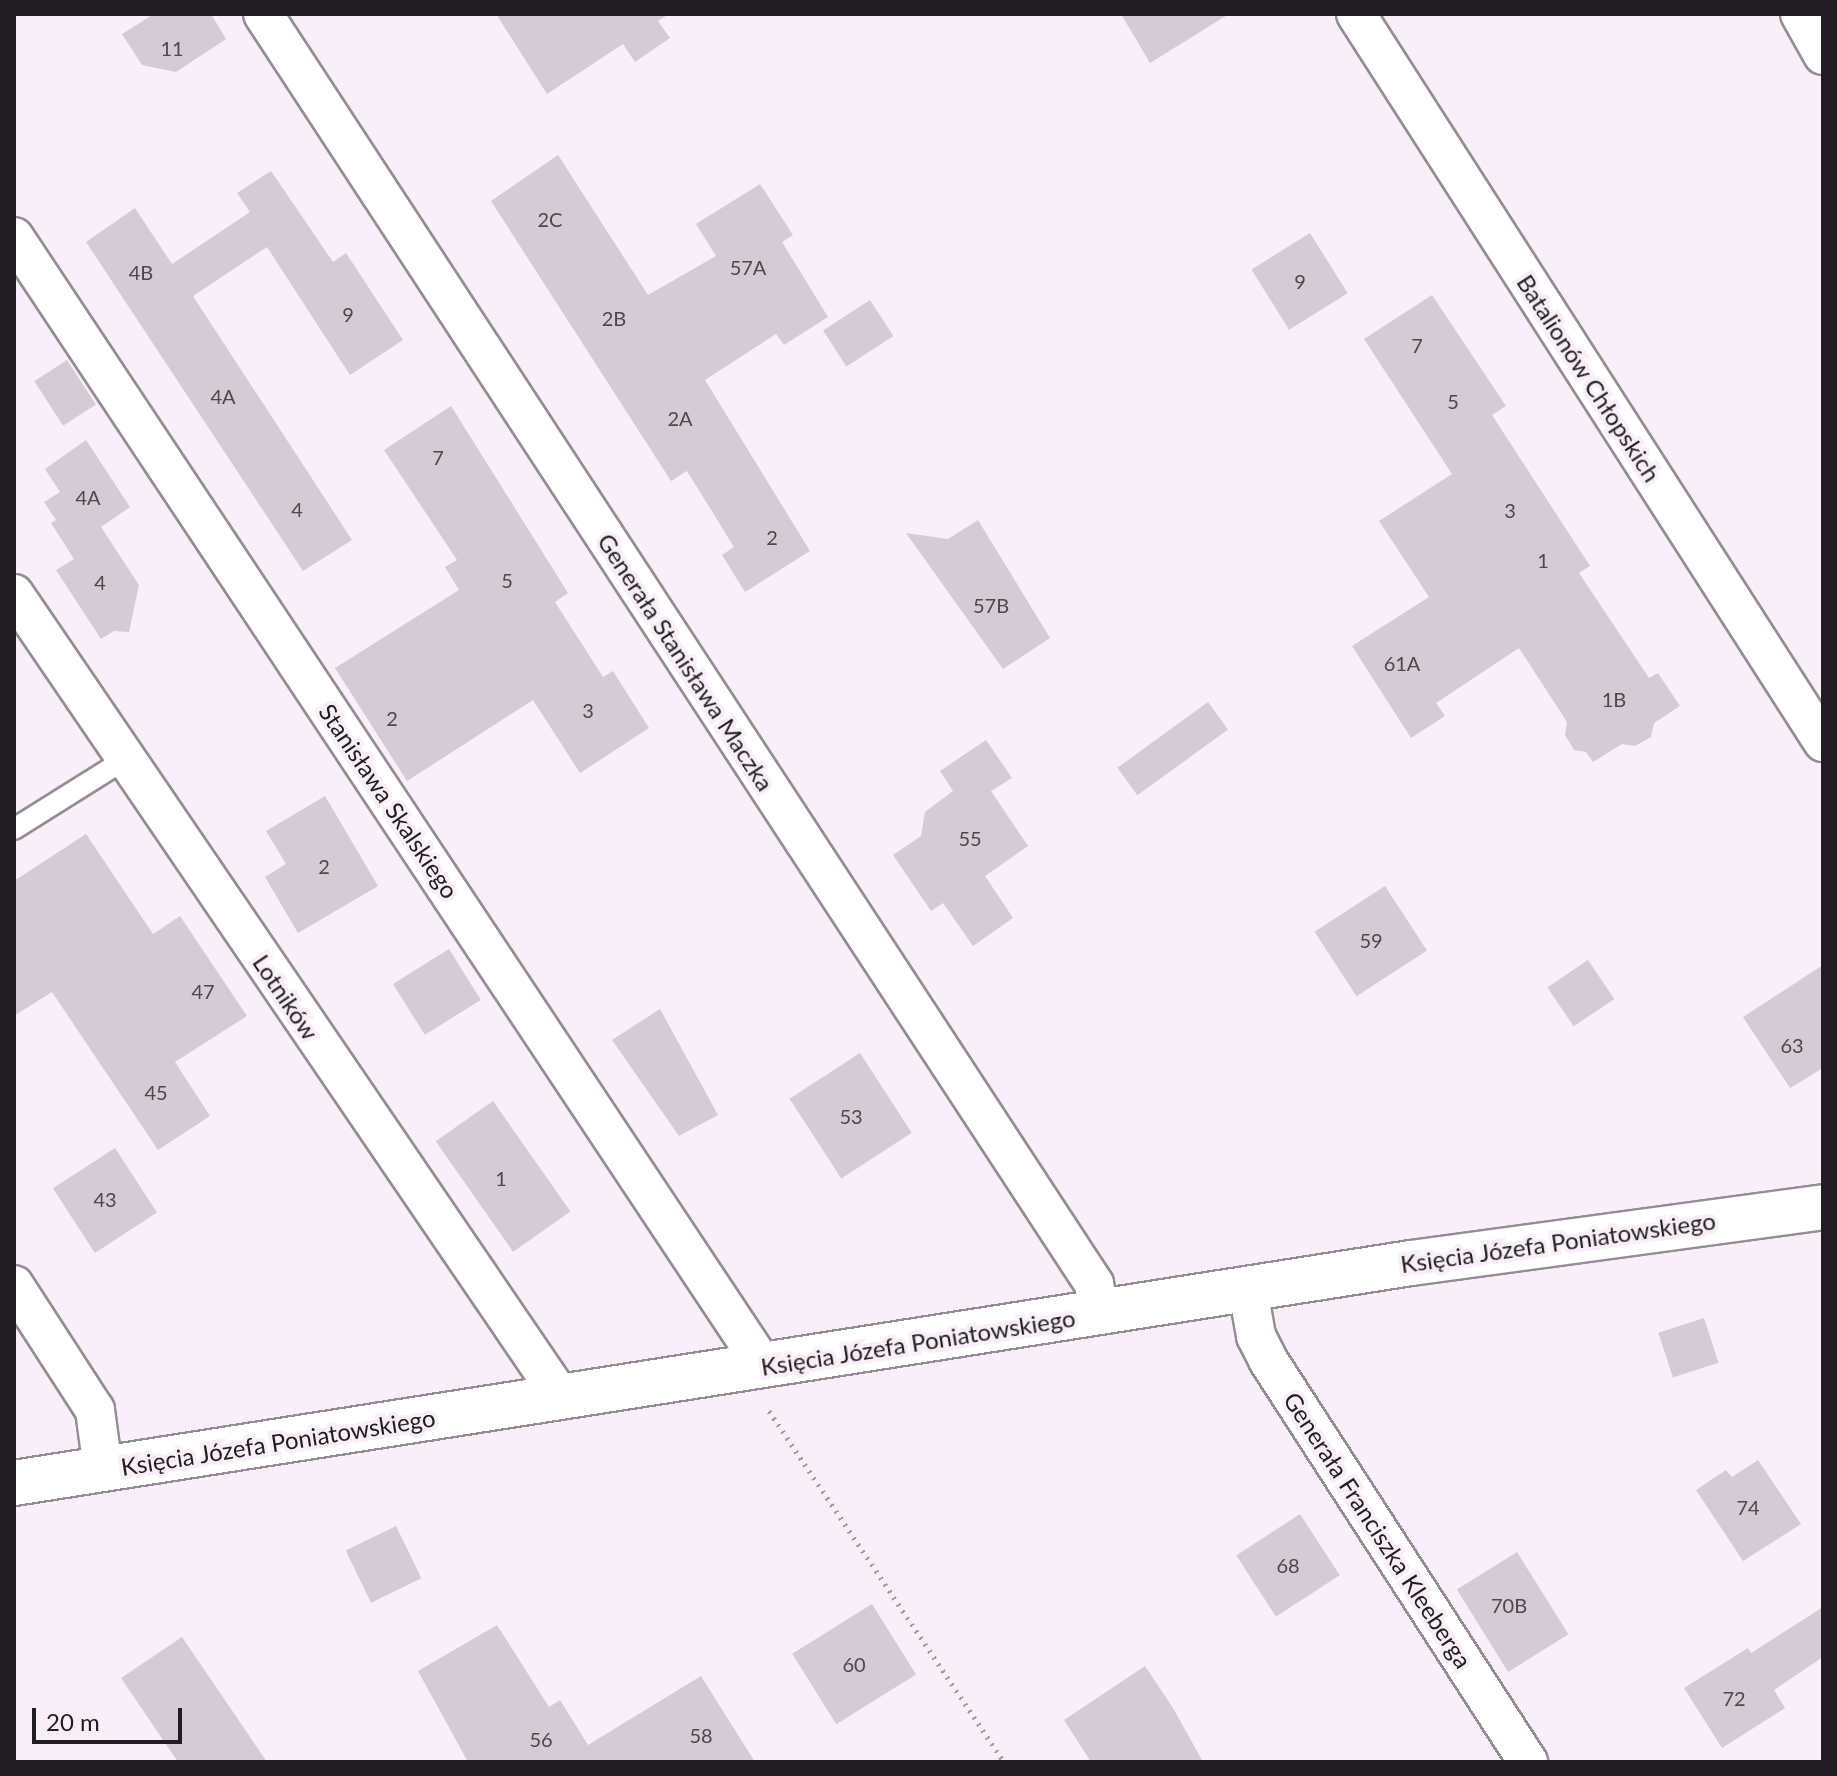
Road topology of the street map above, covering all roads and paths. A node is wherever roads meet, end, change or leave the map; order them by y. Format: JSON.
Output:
{"nodes":[{"id":1,"x":263,"y":14,"type":"edge"},
{"id":2,"x":1356,"y":14,"type":"edge"},
{"id":3,"x":1800,"y":14,"type":"edge"},
{"id":4,"x":1823,"y":55,"type":"edge"},
{"id":5,"x":14,"y":237,"type":"edge"},
{"id":6,"x":14,"y":594,"type":"edge"},
{"id":7,"x":1823,"y":742,"type":"edge"},
{"id":8,"x":124,"y":760,"type":"junction"},
{"id":9,"x":14,"y":829,"type":"edge"},
{"id":10,"x":1823,"y":1207,"type":"edge"},
{"id":11,"x":14,"y":1285,"type":"edge"},
{"id":12,"x":1248,"y":1290,"type":"junction"},
{"id":13,"x":1100,"y":1314,"type":"junction"},
{"id":14,"x":754,"y":1367,"type":"junction"},
{"id":15,"x":561,"y":1397,"type":"junction"},
{"id":16,"x":103,"y":1469,"type":"junction"},
{"id":17,"x":14,"y":1483,"type":"edge"},
{"id":18,"x":1004,"y":1762,"type":"edge"},
{"id":19,"x":1528,"y":1762,"type":"edge"}],
"edges":[{"from":1,"to":13,"type":"street","name":"Generała Stanisława Maczka"},
{"from":2,"to":7,"type":"street","name":"Batalionów Chłopskich"},
{"from":3,"to":4,"type":"street"},
{"from":5,"to":14,"type":"street","name":"Stanisława Skalskiego"},
{"from":6,"to":8,"type":"street","name":"Lotników"},
{"from":8,"to":9,"type":"lane"},
{"from":8,"to":15,"type":"street","name":"Lotników"},
{"from":10,"to":12,"type":"street","name":"Księcia Józefa Poniatowskiego"},
{"from":11,"to":16,"type":"street"},
{"from":12,"to":13,"type":"street","name":"Księcia Józefa Poniatowskiego"},
{"from":12,"to":19,"type":"street","name":"Generała Franciszka Kleeberga"},
{"from":13,"to":14,"type":"street","name":"Księcia Józefa Poniatowskiego"},
{"from":14,"to":15,"type":"street","name":"Księcia Józefa Poniatowskiego"},
{"from":14,"to":18,"type":"path"},
{"from":15,"to":16,"type":"street","name":"Księcia Józefa Poniatowskiego"},
{"from":16,"to":17,"type":"street","name":"Księcia Józefa Poniatowskiego"}]}
